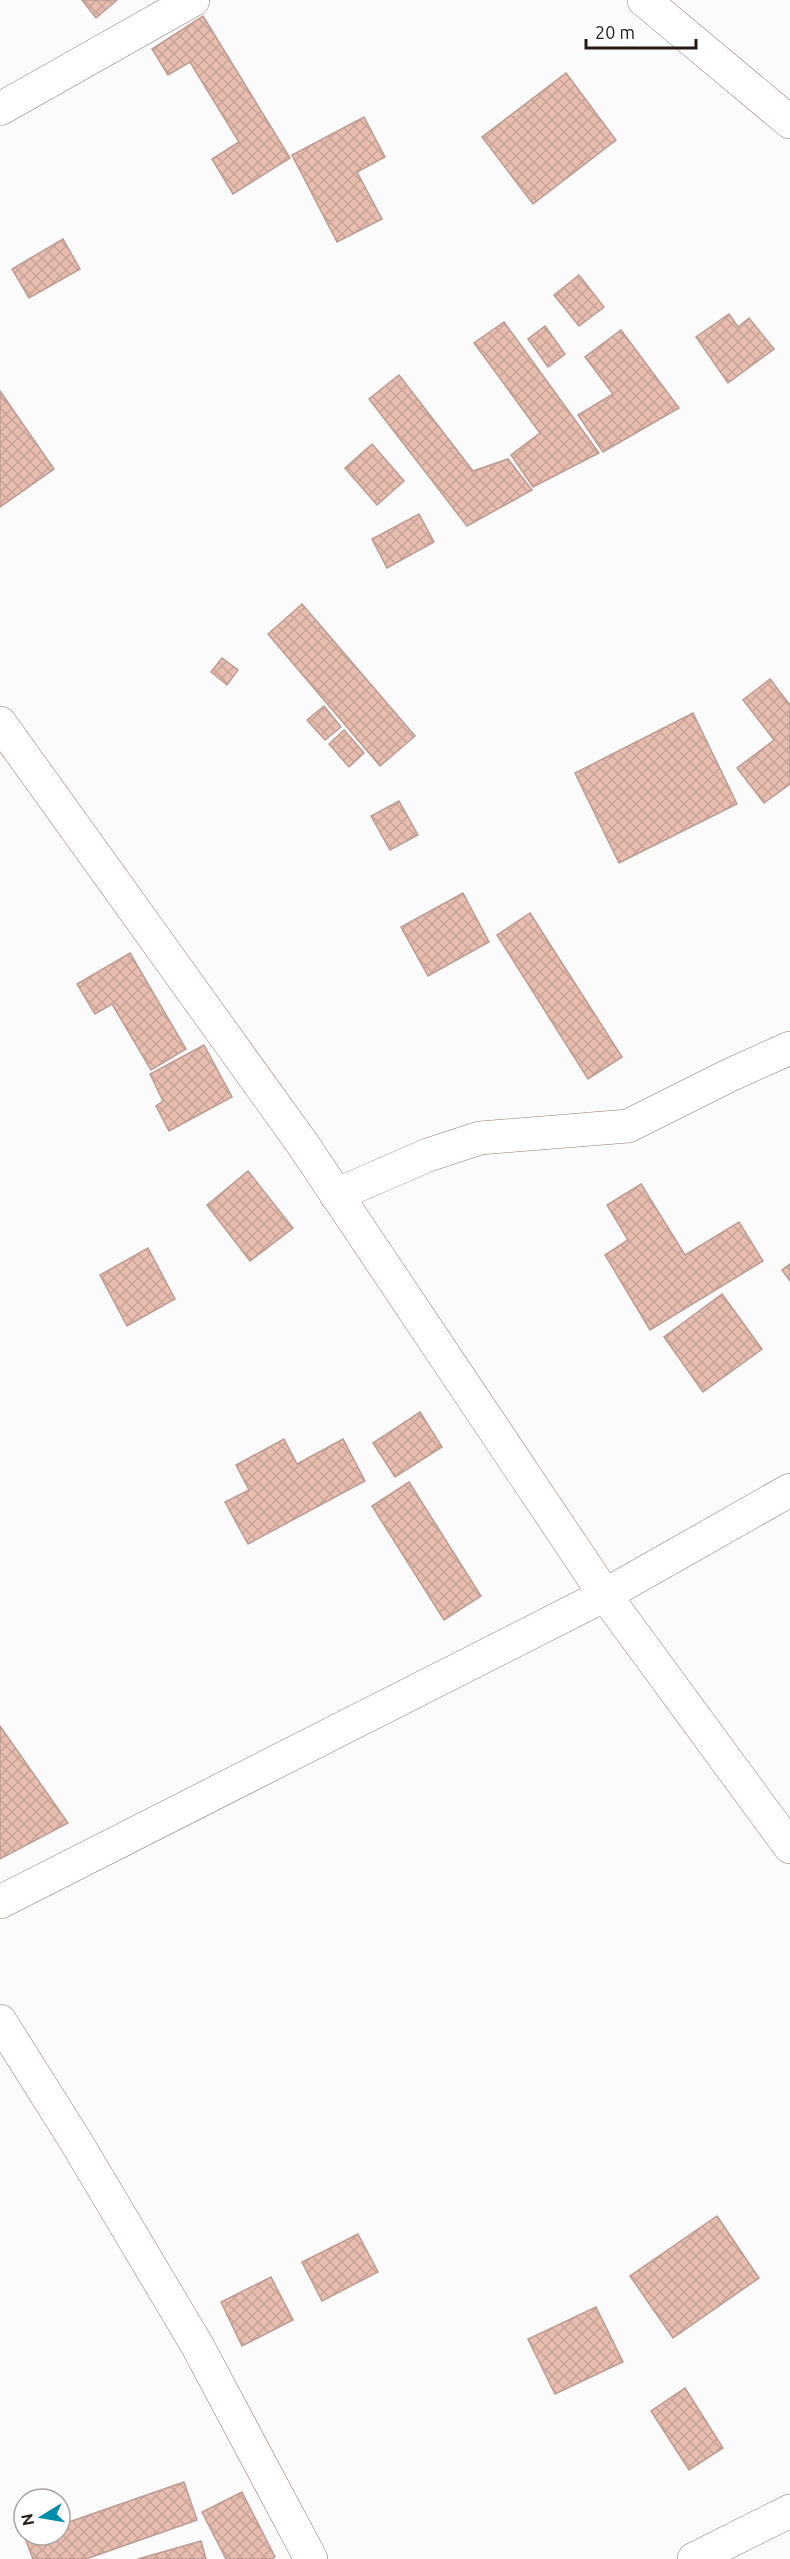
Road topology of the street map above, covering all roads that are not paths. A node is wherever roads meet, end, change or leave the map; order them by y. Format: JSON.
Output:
{"nodes":[{"id":1,"x":193,"y":0,"type":"edge"},
{"id":2,"x":644,"y":0,"type":"edge"},
{"id":3,"x":0,"y":109,"type":"edge"},
{"id":4,"x":790,"y":122,"type":"edge"},
{"id":5,"x":0,"y":723,"type":"edge"},
{"id":6,"x":790,"y":1048,"type":"edge"},
{"id":7,"x":336,"y":1195,"type":"junction"},
{"id":8,"x":790,"y":1490,"type":"edge"},
{"id":9,"x":605,"y":1595,"type":"junction"},
{"id":10,"x":790,"y":1847,"type":"edge"},
{"id":11,"x":0,"y":1902,"type":"edge"},
{"id":12,"x":0,"y":2021,"type":"edge"},
{"id":13,"x":790,"y":2511,"type":"edge"},
{"id":14,"x":311,"y":2559,"type":"edge"},
{"id":15,"x":694,"y":2559,"type":"edge"}],
"edges":[{"from":1,"to":3,"type":"street"},
{"from":2,"to":4,"type":"street"},
{"from":5,"to":7,"type":"street"},
{"from":6,"to":7,"type":"street"},
{"from":7,"to":9,"type":"street"},
{"from":8,"to":9,"type":"street"},
{"from":9,"to":10,"type":"street"},
{"from":9,"to":11,"type":"street"},
{"from":12,"to":14,"type":"street"},
{"from":13,"to":15,"type":"street"}]}
